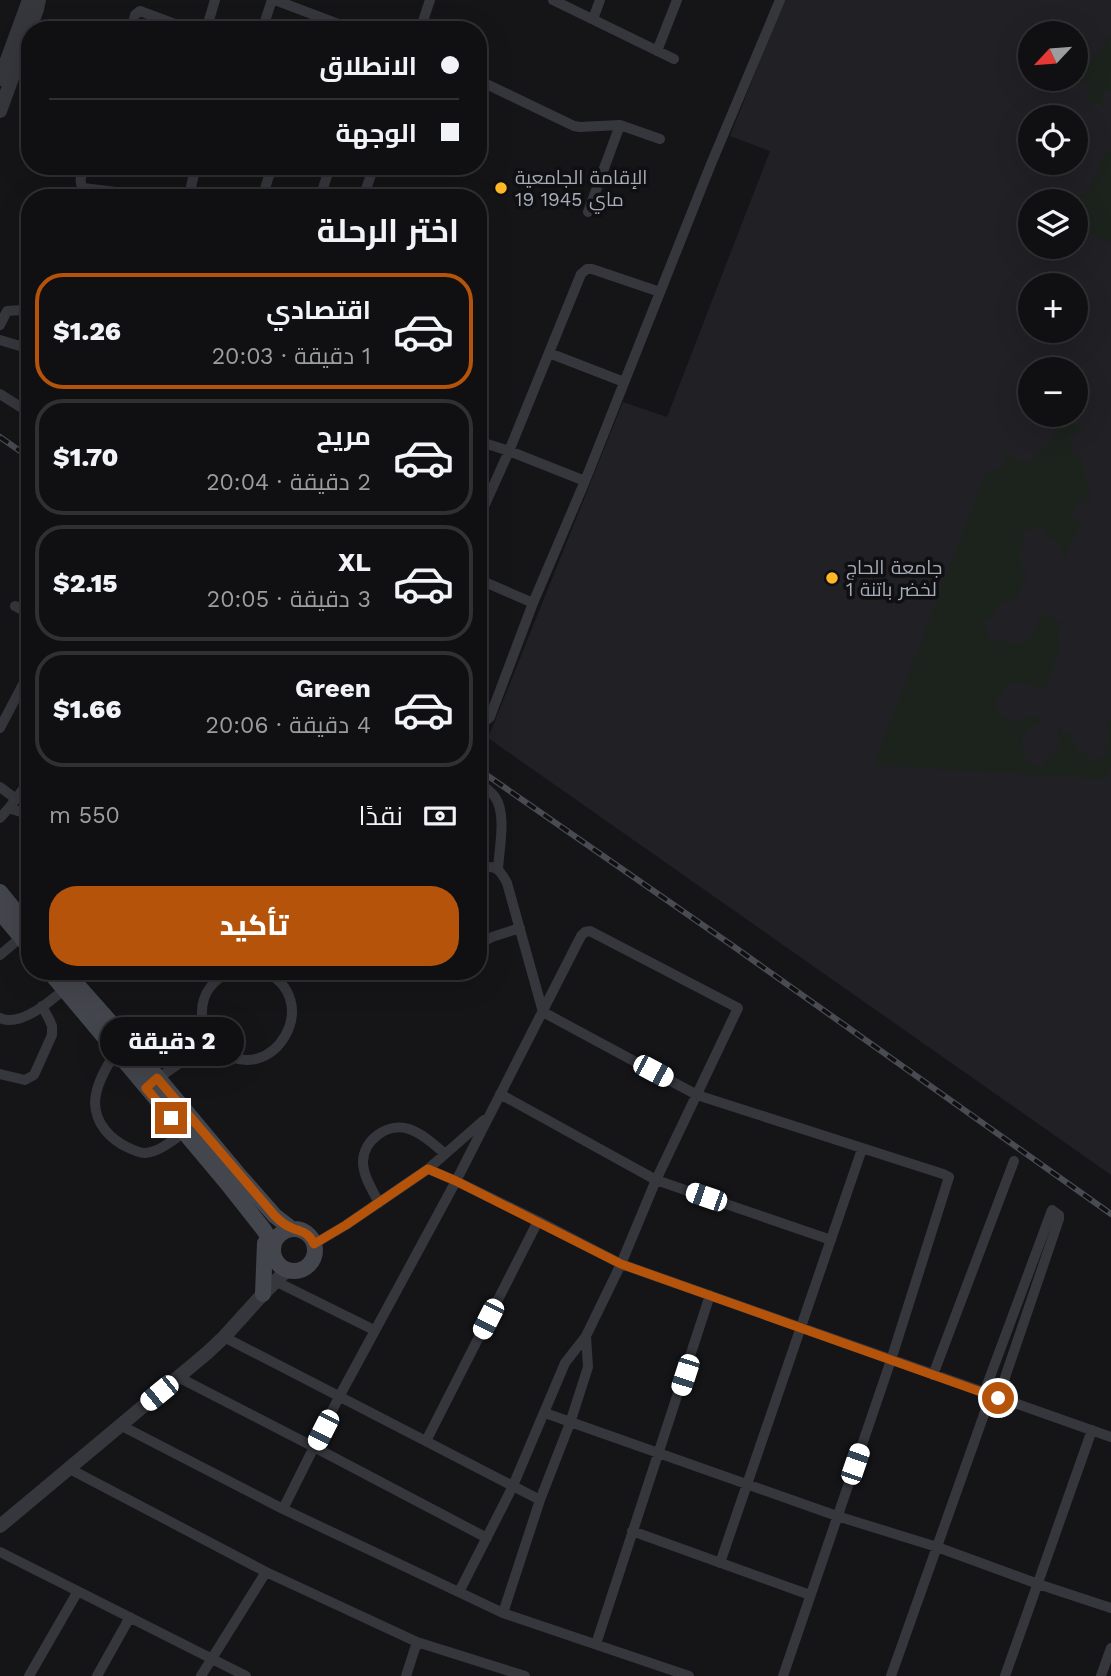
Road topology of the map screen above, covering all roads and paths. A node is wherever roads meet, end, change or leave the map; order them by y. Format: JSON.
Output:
{"nodes":[{"id":1,"x":29,"y":0,"type":"edge"},
{"id":2,"x":39,"y":0,"type":"edge"},
{"id":3,"x":215,"y":0,"type":"edge"},
{"id":4,"x":274,"y":0,"type":"edge"},
{"id":5,"x":553,"y":0,"type":"edge"},
{"id":6,"x":600,"y":0,"type":"edge"},
{"id":7,"x":677,"y":0,"type":"edge"},
{"id":8,"x":780,"y":0,"type":"edge"},
{"id":9,"x":428,"y":1,"type":"edge"},
{"id":10,"x":320,"y":18,"type":"junction"},
{"id":11,"x":593,"y":19,"type":"junction"},
{"id":12,"x":25,"y":21,"type":"edge"},
{"id":13,"x":33,"y":21,"type":"edge"},
{"id":14,"x":133,"y":21,"type":"edge"},
{"id":15,"x":167,"y":21,"type":"edge"},
{"id":16,"x":209,"y":21,"type":"edge"},
{"id":17,"x":266,"y":21,"type":"edge"},
{"id":18,"x":319,"y":21,"type":"edge"},
{"id":19,"x":328,"y":21,"type":"edge"},
{"id":20,"x":422,"y":21,"type":"edge"},
{"id":21,"x":21,"y":43,"type":"edge"},
{"id":22,"x":657,"y":51,"type":"junction"},
{"id":23,"x":674,"y":59,"type":"dead end"},
{"id":24,"x":17,"y":65,"type":"edge"},
{"id":25,"x":0,"y":79,"type":"edge"},
{"id":26,"x":487,"y":84,"type":"edge"},
{"id":27,"x":0,"y":111,"type":"edge"},
{"id":28,"x":620,"y":125,"type":"junction"},
{"id":29,"x":660,"y":139,"type":"dead end"},
{"id":30,"x":82,"y":175,"type":"edge"},
{"id":31,"x":90,"y":189,"type":"edge"},
{"id":32,"x":588,"y":212,"type":"dead end"},
{"id":33,"x":660,"y":292,"type":"junction"},
{"id":34,"x":21,"y":310,"type":"edge"},
{"id":35,"x":0,"y":325,"type":"edge"},
{"id":36,"x":0,"y":340,"type":"edge"},
{"id":37,"x":21,"y":346,"type":"edge"},
{"id":38,"x":549,"y":353,"type":"junction"},
{"id":39,"x":624,"y":382,"type":"junction"},
{"id":40,"x":0,"y":394,"type":"edge"},
{"id":41,"x":21,"y":407,"type":"edge"},
{"id":42,"x":487,"y":444,"type":"edge"},
{"id":43,"x":509,"y":451,"type":"junction"},
{"id":44,"x":584,"y":481,"type":"junction"},
{"id":45,"x":487,"y":500,"type":"edge"},
{"id":46,"x":487,"y":583,"type":"edge"},
{"id":47,"x":533,"y":603,"type":"junction"},
{"id":48,"x":15,"y":606,"type":"dead end"},
{"id":49,"x":21,"y":609,"type":"edge"},
{"id":50,"x":21,"y":688,"type":"edge"},
{"id":51,"x":487,"y":719,"type":"edge"},
{"id":52,"x":0,"y":729,"type":"edge"},
{"id":53,"x":0,"y":787,"type":"edge"},
{"id":54,"x":487,"y":789,"type":"edge"},
{"id":55,"x":21,"y":793,"type":"edge"},
{"id":56,"x":13,"y":804,"type":"junction"},
{"id":57,"x":21,"y":812,"type":"edge"},
{"id":58,"x":0,"y":818,"type":"edge"},
{"id":59,"x":487,"y":866,"type":"edge"},
{"id":60,"x":498,"y":869,"type":"junction"},
{"id":61,"x":0,"y":892,"type":"edge"},
{"id":62,"x":0,"y":912,"type":"edge"},
{"id":63,"x":21,"y":926,"type":"edge"},
{"id":64,"x":520,"y":928,"type":"junction"},
{"id":65,"x":21,"y":931,"type":"edge"},
{"id":66,"x":21,"y":940,"type":"edge"},
{"id":67,"x":487,"y":940,"type":"edge"},
{"id":68,"x":0,"y":955,"type":"edge"},
{"id":69,"x":216,"y":980,"type":"edge"},
{"id":70,"x":277,"y":980,"type":"edge"},
{"id":71,"x":67,"y":981,"type":"edge"},
{"id":72,"x":42,"y":1006,"type":"junction"},
{"id":73,"x":543,"y":1012,"type":"junction"},
{"id":74,"x":0,"y":1018,"type":"edge"},
{"id":75,"x":211,"y":1041,"type":"junction"},
{"id":76,"x":116,"y":1052,"type":"junction"},
{"id":77,"x":0,"y":1074,"type":"edge"},
{"id":78,"x":152,"y":1083,"type":"junction"},
{"id":79,"x":500,"y":1094,"type":"junction"},
{"id":80,"x":697,"y":1095,"type":"junction"},
{"id":81,"x":489,"y":1116,"type":"junction"},
{"id":82,"x":183,"y":1133,"type":"junction"},
{"id":83,"x":862,"y":1149,"type":"junction"},
{"id":84,"x":446,"y":1153,"type":"junction"},
{"id":85,"x":1014,"y":1161,"type":"dead end"},
{"id":86,"x":428,"y":1169,"type":"junction"},
{"id":87,"x":656,"y":1180,"type":"junction"},
{"id":88,"x":456,"y":1181,"type":"junction"},
{"id":89,"x":379,"y":1203,"type":"junction"},
{"id":90,"x":538,"y":1221,"type":"junction"},
{"id":91,"x":292,"y":1229,"type":"junction"},
{"id":92,"x":264,"y":1230,"type":"junction"},
{"id":93,"x":831,"y":1240,"type":"junction"},
{"id":94,"x":314,"y":1244,"type":"junction"},
{"id":95,"x":273,"y":1245,"type":"junction"},
{"id":96,"x":621,"y":1264,"type":"junction"},
{"id":97,"x":282,"y":1276,"type":"junction"},
{"id":98,"x":263,"y":1294,"type":"junction"},
{"id":99,"x":710,"y":1295,"type":"junction"},
{"id":100,"x":801,"y":1328,"type":"junction"},
{"id":101,"x":374,"y":1331,"type":"junction"},
{"id":102,"x":586,"y":1336,"type":"junction"},
{"id":103,"x":224,"y":1337,"type":"junction"},
{"id":104,"x":891,"y":1360,"type":"junction"},
{"id":105,"x":933,"y":1375,"type":"junction"},
{"id":106,"x":178,"y":1377,"type":"junction"},
{"id":107,"x":984,"y":1393,"type":"junction"},
{"id":108,"x":340,"y":1397,"type":"junction"},
{"id":109,"x":998,"y":1398,"type":"junction"},
{"id":110,"x":987,"y":1406,"type":"junction"},
{"id":111,"x":545,"y":1413,"type":"junction"},
{"id":112,"x":570,"y":1423,"type":"junction"},
{"id":113,"x":120,"y":1425,"type":"junction"},
{"id":114,"x":1092,"y":1430,"type":"junction"},
{"id":115,"x":1111,"y":1437,"type":"edge"},
{"id":116,"x":426,"y":1441,"type":"junction"},
{"id":117,"x":314,"y":1447,"type":"junction"},
{"id":118,"x":659,"y":1454,"type":"junction"},
{"id":119,"x":68,"y":1468,"type":"junction"},
{"id":120,"x":747,"y":1485,"type":"junction"},
{"id":121,"x":512,"y":1488,"type":"junction"},
{"id":122,"x":540,"y":1500,"type":"junction"},
{"id":123,"x":283,"y":1509,"type":"junction"},
{"id":124,"x":837,"y":1516,"type":"junction"},
{"id":125,"x":0,"y":1526,"type":"edge"},
{"id":126,"x":632,"y":1531,"type":"junction"},
{"id":127,"x":487,"y":1538,"type":"junction"},
{"id":128,"x":937,"y":1547,"type":"junction"},
{"id":129,"x":0,"y":1552,"type":"edge"},
{"id":130,"x":720,"y":1563,"type":"junction"},
{"id":131,"x":266,"y":1572,"type":"junction"},
{"id":132,"x":1038,"y":1584,"type":"junction"},
{"id":133,"x":78,"y":1591,"type":"junction"},
{"id":134,"x":459,"y":1592,"type":"junction"},
{"id":135,"x":810,"y":1595,"type":"junction"},
{"id":136,"x":1111,"y":1608,"type":"edge"},
{"id":137,"x":503,"y":1613,"type":"junction"},
{"id":138,"x":130,"y":1617,"type":"junction"},
{"id":139,"x":417,"y":1642,"type":"junction"},
{"id":140,"x":596,"y":1644,"type":"junction"},
{"id":141,"x":1111,"y":1648,"type":"edge"},
{"id":142,"x":211,"y":1658,"type":"junction"},
{"id":143,"x":521,"y":1675,"type":"edge"},
{"id":144,"x":29,"y":1676,"type":"edge"},
{"id":145,"x":97,"y":1676,"type":"edge"},
{"id":146,"x":201,"y":1676,"type":"edge"},
{"id":147,"x":246,"y":1676,"type":"edge"},
{"id":148,"x":405,"y":1676,"type":"edge"},
{"id":149,"x":689,"y":1676,"type":"edge"},
{"id":150,"x":783,"y":1676,"type":"edge"},
{"id":151,"x":891,"y":1676,"type":"edge"},
{"id":152,"x":1005,"y":1676,"type":"edge"},
{"id":153,"x":1101,"y":1676,"type":"edge"}],
"edges":[{"from":1,"to":12,"type":"street"},
{"from":2,"to":13,"type":"street"},
{"from":3,"to":16,"type":"street"},
{"from":4,"to":10,"type":"street"},
{"from":4,"to":17,"type":"street"},
{"from":5,"to":11,"type":"street"},
{"from":6,"to":11,"type":"street"},
{"from":7,"to":22,"type":"street"},
{"from":8,"to":33,"type":"street"},
{"from":9,"to":20,"type":"street"},
{"from":10,"to":18,"type":"street"},
{"from":10,"to":19,"type":"street"},
{"from":11,"to":22,"type":"street"},
{"from":14,"to":15,"type":"street"},
{"from":21,"to":24,"type":"street"},
{"from":22,"to":23,"type":"street"},
{"from":24,"to":25,"type":"street"},
{"from":24,"to":27,"type":"street"},
{"from":26,"to":28,"type":"street"},
{"from":28,"to":29,"type":"street"},
{"from":28,"to":32,"type":"street"},
{"from":30,"to":31,"type":"street"},
{"from":33,"to":38,"type":"street"},
{"from":33,"to":39,"type":"street"},
{"from":34,"to":35,"type":"street"},
{"from":36,"to":37,"type":"street"},
{"from":38,"to":39,"type":"street"},
{"from":38,"to":43,"type":"street"},
{"from":39,"to":44,"type":"street"},
{"from":40,"to":41,"type":"street"},
{"from":42,"to":43,"type":"street"},
{"from":43,"to":44,"type":"street"},
{"from":43,"to":45,"type":"street"},
{"from":44,"to":47,"type":"street"},
{"from":46,"to":47,"type":"street"},
{"from":47,"to":51,"type":"street"},
{"from":48,"to":49,"type":"street"},
{"from":50,"to":52,"type":"street"},
{"from":53,"to":56,"type":"street"},
{"from":54,"to":60,"type":"street"},
{"from":55,"to":56,"type":"street"},
{"from":56,"to":57,"type":"street"},
{"from":56,"to":58,"type":"street"},
{"from":59,"to":60,"type":"street"},
{"from":60,"to":64,"type":"street"},
{"from":61,"to":63,"type":"main road"},
{"from":62,"to":65,"type":"main road"},
{"from":64,"to":67,"type":"street"},
{"from":64,"to":73,"type":"street"},
{"from":66,"to":68,"type":"street"},
{"from":69,"to":75,"type":"street"},
{"from":70,"to":75,"type":"street"},
{"from":71,"to":72,"type":"street"},
{"from":71,"to":76,"type":"main road"},
{"from":71,"to":78,"type":"main road"},
{"from":72,"to":74,"type":"street"},
{"from":72,"to":77,"type":"street"},
{"from":73,"to":79,"type":"street"},
{"from":73,"to":80,"type":"street"},
{"from":73,"to":80,"type":"street"},
{"from":75,"to":78,"type":"street"},
{"from":76,"to":78,"type":"main road"},
{"from":76,"to":82,"type":"street"},
{"from":78,"to":82,"type":"main road"},
{"from":78,"to":91,"type":"main road"},
{"from":79,"to":81,"type":"street"},
{"from":79,"to":87,"type":"street"},
{"from":80,"to":83,"type":"street"},
{"from":80,"to":87,"type":"street"},
{"from":81,"to":84,"type":"street"},
{"from":81,"to":88,"type":"street"},
{"from":82,"to":92,"type":"main road"},
{"from":83,"to":93,"type":"street"},
{"from":83,"to":104,"type":"street"},
{"from":84,"to":86,"type":"street"},
{"from":84,"to":89,"type":"street"},
{"from":85,"to":105,"type":"street"},
{"from":86,"to":88,"type":"street"},
{"from":86,"to":89,"type":"street"},
{"from":87,"to":93,"type":"street"},
{"from":87,"to":96,"type":"street"},
{"from":88,"to":90,"type":"street"},
{"from":88,"to":101,"type":"street"},
{"from":89,"to":94,"type":"street"},
{"from":90,"to":96,"type":"street"},
{"from":90,"to":116,"type":"street"},
{"from":91,"to":94,"type":"main road"},
{"from":91,"to":95,"type":"main road"},
{"from":92,"to":95,"type":"main road"},
{"from":92,"to":98,"type":"main road"},
{"from":93,"to":100,"type":"street"},
{"from":94,"to":97,"type":"main road"},
{"from":95,"to":97,"type":"main road"},
{"from":96,"to":99,"type":"street"},
{"from":96,"to":102,"type":"street"},
{"from":97,"to":98,"type":"street"},
{"from":97,"to":101,"type":"street"},
{"from":98,"to":103,"type":"street"},
{"from":99,"to":100,"type":"street"},
{"from":99,"to":118,"type":"street"},
{"from":100,"to":104,"type":"street"},
{"from":100,"to":120,"type":"street"},
{"from":101,"to":108,"type":"street"},
{"from":102,"to":111,"type":"street"},
{"from":102,"to":112,"type":"street"},
{"from":103,"to":106,"type":"street"},
{"from":103,"to":108,"type":"street"},
{"from":104,"to":105,"type":"street"},
{"from":104,"to":124,"type":"street"},
{"from":105,"to":107,"type":"street"},
{"from":106,"to":113,"type":"street"},
{"from":106,"to":117,"type":"street"},
{"from":107,"to":109,"type":"street"},
{"from":107,"to":109,"type":"street"},
{"from":107,"to":110,"type":"street"},
{"from":108,"to":116,"type":"street"},
{"from":108,"to":117,"type":"street"},
{"from":109,"to":110,"type":"street"},
{"from":109,"to":114,"type":"street"},
{"from":110,"to":128,"type":"street"},
{"from":111,"to":112,"type":"street"},
{"from":111,"to":121,"type":"street"},
{"from":112,"to":118,"type":"street"},
{"from":112,"to":122,"type":"street"},
{"from":113,"to":119,"type":"street"},
{"from":113,"to":123,"type":"street"},
{"from":114,"to":115,"type":"street"},
{"from":114,"to":132,"type":"street"},
{"from":116,"to":121,"type":"street"},
{"from":117,"to":123,"type":"street"},
{"from":117,"to":127,"type":"street"},
{"from":118,"to":120,"type":"street"},
{"from":118,"to":126,"type":"street"},
{"from":119,"to":125,"type":"street"},
{"from":119,"to":131,"type":"street"},
{"from":120,"to":124,"type":"street"},
{"from":120,"to":130,"type":"street"},
{"from":121,"to":122,"type":"street"},
{"from":121,"to":127,"type":"street"},
{"from":122,"to":137,"type":"street"},
{"from":123,"to":134,"type":"street"},
{"from":124,"to":128,"type":"street"},
{"from":124,"to":135,"type":"street"},
{"from":126,"to":130,"type":"street"},
{"from":126,"to":140,"type":"street"},
{"from":127,"to":134,"type":"street"},
{"from":128,"to":132,"type":"street"},
{"from":128,"to":151,"type":"street"},
{"from":129,"to":133,"type":"street"},
{"from":130,"to":135,"type":"street"},
{"from":131,"to":139,"type":"street"},
{"from":131,"to":142,"type":"street"},
{"from":132,"to":136,"type":"street"},
{"from":132,"to":152,"type":"street"},
{"from":133,"to":138,"type":"street"},
{"from":133,"to":144,"type":"street"},
{"from":134,"to":137,"type":"street"},
{"from":135,"to":150,"type":"street"},
{"from":137,"to":140,"type":"street"},
{"from":138,"to":142,"type":"street"},
{"from":138,"to":145,"type":"street"},
{"from":139,"to":143,"type":"street"},
{"from":139,"to":148,"type":"street"},
{"from":140,"to":149,"type":"street"},
{"from":141,"to":153,"type":"street"},
{"from":142,"to":146,"type":"street"},
{"from":142,"to":147,"type":"street"}]}
